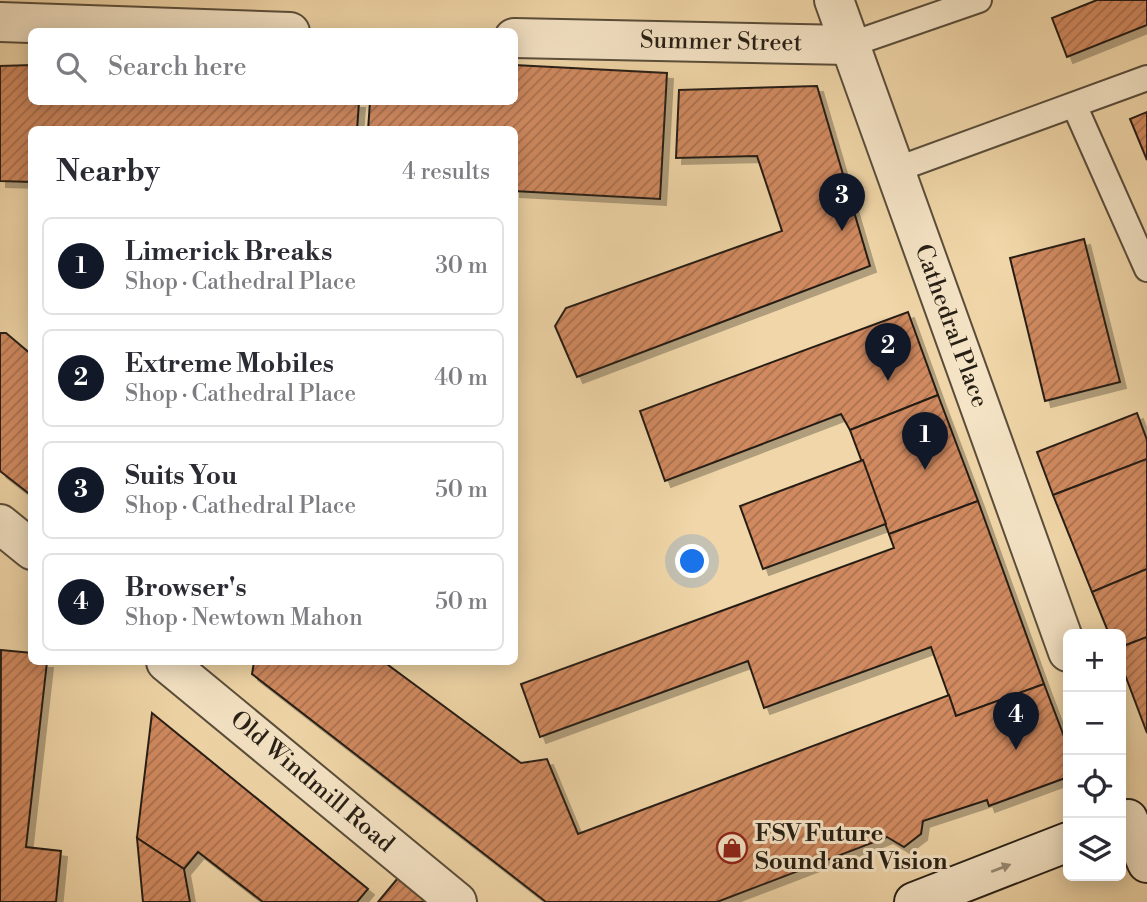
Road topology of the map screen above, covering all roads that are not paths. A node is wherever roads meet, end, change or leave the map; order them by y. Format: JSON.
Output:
{"nodes":[{"id":1,"x":834,"y":0,"type":"edge"},
{"id":2,"x":979,"y":0,"type":"edge"},
{"id":3,"x":221,"y":15,"type":"edge"},
{"id":4,"x":0,"y":22,"type":"edge"},
{"id":5,"x":274,"y":28,"type":"edge"},
{"id":6,"x":518,"y":38,"type":"edge"},
{"id":7,"x":849,"y":45,"type":"junction"},
{"id":8,"x":1147,"y":78,"type":"edge"},
{"id":9,"x":1075,"y":107,"type":"junction"},
{"id":10,"x":895,"y":170,"type":"junction"},
{"id":11,"x":1147,"y":269,"type":"edge"},
{"id":12,"x":0,"y":524,"type":"edge"},
{"id":13,"x":28,"y":547,"type":"edge"},
{"id":14,"x":1063,"y":638,"type":"edge"},
{"id":15,"x":170,"y":665,"type":"edge"},
{"id":16,"x":1129,"y":812,"type":"edge"},
{"id":17,"x":1063,"y":844,"type":"edge"},
{"id":18,"x":1147,"y":863,"type":"edge"},
{"id":19,"x":457,"y":902,"type":"edge"},
{"id":20,"x":914,"y":902,"type":"edge"}],
"edges":[{"from":1,"to":7,"type":"street","name":"Cathedral Place"},
{"from":2,"to":7,"type":"lane"},
{"from":3,"to":4,"type":"street"},
{"from":3,"to":5,"type":"street"},
{"from":6,"to":7,"type":"street","name":"Summer Street"},
{"from":7,"to":10,"type":"street","name":"Cathedral Place"},
{"from":8,"to":9,"type":"lane"},
{"from":9,"to":10,"type":"lane"},
{"from":9,"to":11,"type":"lane"},
{"from":10,"to":14,"type":"street","name":"Cathedral Place"},
{"from":12,"to":13,"type":"street"},
{"from":15,"to":19,"type":"street","name":"Old Windmill Road"},
{"from":16,"to":18,"type":"street"},
{"from":20,"to":17,"type":"street","one_way":true}]}
